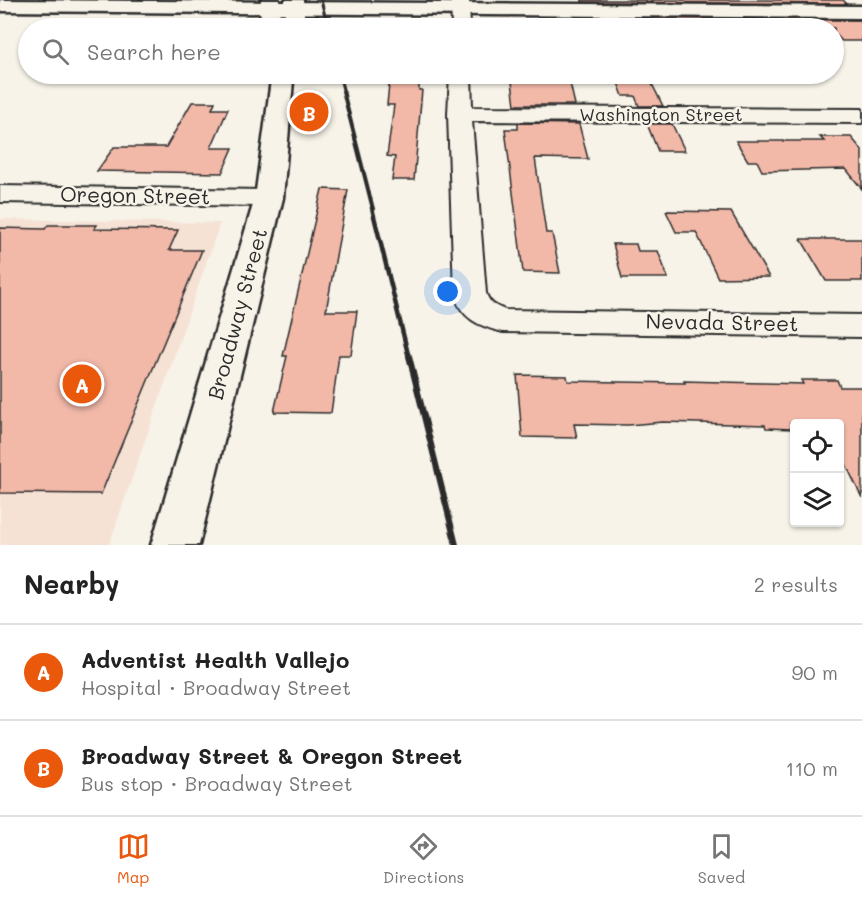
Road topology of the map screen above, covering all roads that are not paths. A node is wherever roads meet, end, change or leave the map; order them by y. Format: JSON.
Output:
{"nodes":[{"id":1,"x":270,"y":3,"type":"edge"},
{"id":2,"x":294,"y":4,"type":"edge"},
{"id":3,"x":460,"y":4,"type":"edge"},
{"id":4,"x":0,"y":5,"type":"edge"},
{"id":5,"x":862,"y":12,"type":"edge"},
{"id":6,"x":281,"y":84,"type":"edge"},
{"id":7,"x":460,"y":84,"type":"edge"},
{"id":8,"x":460,"y":114,"type":"junction"},
{"id":9,"x":862,"y":116,"type":"edge"},
{"id":10,"x":0,"y":195,"type":"edge"},
{"id":11,"x":269,"y":198,"type":"junction"},
{"id":12,"x":862,"y":326,"type":"edge"},
{"id":13,"x":175,"y":545,"type":"edge"}],
"edges":[{"from":1,"to":2,"type":"street"},
{"from":1,"to":4,"type":"street"},
{"from":2,"to":3,"type":"street"},
{"from":3,"to":5,"type":"street"},
{"from":6,"to":11,"type":"street","name":"Broadway Street"},
{"from":7,"to":8,"type":"street"},
{"from":8,"to":9,"type":"street","name":"Washington Street"},
{"from":8,"to":12,"type":"street","name":"Nevada Street"},
{"from":10,"to":11,"type":"street","name":"Oregon Street"},
{"from":11,"to":13,"type":"street","name":"Broadway Street"}]}
